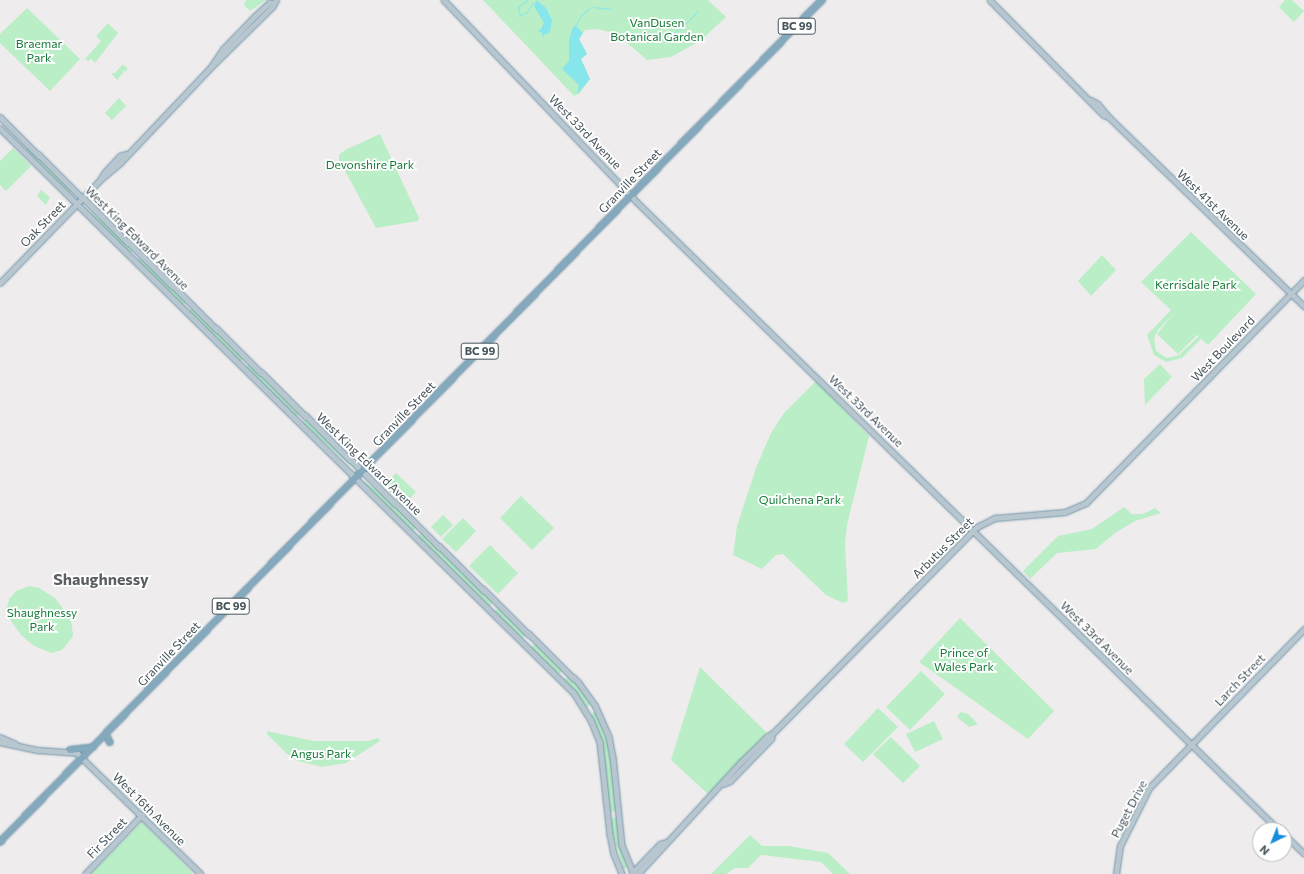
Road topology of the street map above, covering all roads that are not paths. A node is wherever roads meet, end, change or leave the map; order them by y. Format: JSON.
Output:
{"nodes":[{"id":1,"x":444,"y":0,"type":"edge"},
{"id":2,"x":822,"y":0,"type":"edge"},
{"id":3,"x":990,"y":0,"type":"edge"},
{"id":4,"x":274,"y":1,"type":"edge"},
{"id":5,"x":0,"y":117,"type":"edge"},
{"id":6,"x":0,"y":128,"type":"edge"},
{"id":7,"x":28,"y":145,"type":"junction"},
{"id":8,"x":24,"y":152,"type":"junction"},
{"id":9,"x":632,"y":195,"type":"junction"},
{"id":10,"x":82,"y":198,"type":"junction"},
{"id":11,"x":76,"y":204,"type":"junction"},
{"id":12,"x":1304,"y":280,"type":"edge"},
{"id":13,"x":0,"y":283,"type":"edge"},
{"id":14,"x":1290,"y":294,"type":"junction"},
{"id":15,"x":1304,"y":306,"type":"edge"},
{"id":16,"x":1156,"y":432,"type":"joint"},
{"id":17,"x":363,"y":472,"type":"junction"},
{"id":18,"x":356,"y":479,"type":"junction"},
{"id":19,"x":974,"y":530,"type":"junction"},
{"id":20,"x":1304,"y":629,"type":"edge"},
{"id":21,"x":106,"y":734,"type":"junction"},
{"id":22,"x":0,"y":737,"type":"edge"},
{"id":23,"x":0,"y":742,"type":"edge"},
{"id":24,"x":110,"y":742,"type":"dead end"},
{"id":25,"x":17,"y":745,"type":"junction"},
{"id":26,"x":1191,"y":745,"type":"junction"},
{"id":27,"x":93,"y":747,"type":"junction"},
{"id":28,"x":70,"y":750,"type":"junction"},
{"id":29,"x":83,"y":758,"type":"junction"},
{"id":30,"x":142,"y":815,"type":"junction"},
{"id":31,"x":1271,"y":822,"type":"edge"},
{"id":32,"x":0,"y":842,"type":"edge"},
{"id":33,"x":1292,"y":842,"type":"edge"},
{"id":34,"x":1304,"y":853,"type":"edge"},
{"id":35,"x":634,"y":873,"type":"edge"},
{"id":36,"x":85,"y":874,"type":"edge"},
{"id":37,"x":201,"y":874,"type":"edge"},
{"id":38,"x":622,"y":874,"type":"edge"},
{"id":39,"x":1116,"y":874,"type":"edge"}],
"edges":[{"from":1,"to":9,"type":"main road","name":"West 33rd Avenue"},
{"from":2,"to":9,"type":"highway","name":"Granville Street","number":"BC 99"},
{"from":3,"to":14,"type":"main road","name":"West 41st Avenue"},
{"from":4,"to":10,"type":"main road","name":"Oak Street"},
{"from":5,"to":7,"type":"main road","name":"West King Edward Avenue"},
{"from":6,"to":8,"type":"main road","name":"West King Edward Avenue"},
{"from":7,"to":8,"type":"main road"},
{"from":7,"to":10,"type":"main road","name":"West King Edward Avenue"},
{"from":8,"to":11,"type":"main road","name":"West King Edward Avenue"},
{"from":9,"to":17,"type":"highway","name":"Granville Street","number":"BC 99"},
{"from":9,"to":19,"type":"main road","name":"West 33rd Avenue"},
{"from":10,"to":11,"type":"main road","name":"Oak Street"},
{"from":10,"to":17,"type":"main road","name":"West King Edward Avenue"},
{"from":11,"to":13,"type":"main road","name":"Oak Street"},
{"from":11,"to":18,"type":"main road","name":"West King Edward Avenue"},
{"from":12,"to":14,"type":"main road","name":"West Boulevard"},
{"from":14,"to":15,"type":"main road","name":"West 41st Avenue"},
{"from":14,"to":16,"type":"main road","name":"West Boulevard"},
{"from":16,"to":19,"type":"main road","name":"Arbutus Street"},
{"from":17,"to":18,"type":"highway","name":"Granville Street","number":"BC 99"},
{"from":17,"to":35,"type":"main road","name":"West King Edward Avenue"},
{"from":18,"to":21,"type":"highway","name":"Granville Street","number":"BC 99"},
{"from":18,"to":38,"type":"main road","name":"West King Edward Avenue"},
{"from":19,"to":26,"type":"main road","name":"West 33rd Avenue"},
{"from":19,"to":35,"type":"main road","name":"Arbutus Street"},
{"from":20,"to":26,"type":"main road","name":"Larch Street"},
{"from":21,"to":24,"type":"highway"},
{"from":21,"to":27,"type":"highway","name":"Granville Street","number":"BC 99"},
{"from":22,"to":25,"type":"main road"},
{"from":23,"to":25,"type":"main road"},
{"from":25,"to":28,"type":"main road"},
{"from":26,"to":31,"type":"main road","name":"West 33rd Avenue"},
{"from":26,"to":39,"type":"main road","name":"Puget Drive"},
{"from":27,"to":28,"type":"highway"},
{"from":27,"to":29,"type":"highway","name":"Granville Street","number":"BC 99"},
{"from":28,"to":29,"type":"main road","name":"West 16th Avenue"},
{"from":29,"to":30,"type":"main road","name":"West 16th Avenue"},
{"from":29,"to":32,"type":"highway","name":"Granville Street","number":"BC 99"},
{"from":30,"to":36,"type":"main road","name":"Fir Street"},
{"from":30,"to":37,"type":"main road","name":"West 16th Avenue"},
{"from":33,"to":34,"type":"main road"}]}
